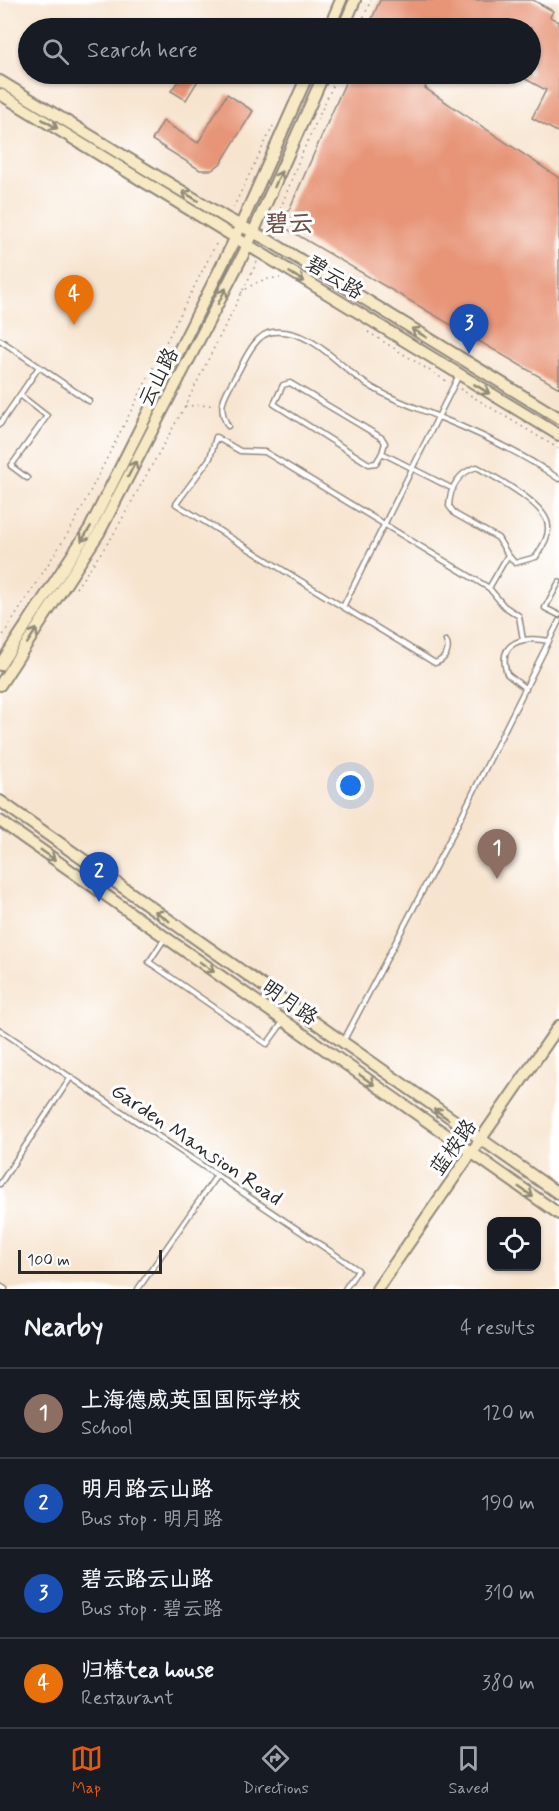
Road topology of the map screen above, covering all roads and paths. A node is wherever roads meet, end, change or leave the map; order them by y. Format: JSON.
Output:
{"nodes":[{"id":1,"x":341,"y":0,"type":"edge"},
{"id":2,"x":355,"y":0,"type":"edge"},
{"id":3,"x":371,"y":0,"type":"edge"},
{"id":4,"x":333,"y":18,"type":"edge"},
{"id":5,"x":347,"y":18,"type":"edge"},
{"id":6,"x":363,"y":18,"type":"edge"},
{"id":7,"x":0,"y":81,"type":"edge"},
{"id":8,"x":304,"y":84,"type":"edge"},
{"id":9,"x":320,"y":84,"type":"edge"},
{"id":10,"x":0,"y":94,"type":"edge"},
{"id":11,"x":273,"y":126,"type":"dead end"},
{"id":12,"x":226,"y":224,"type":"junction"},
{"id":13,"x":241,"y":226,"type":"junction"},
{"id":14,"x":254,"y":233,"type":"junction"},
{"id":15,"x":235,"y":238,"type":"junction"},
{"id":16,"x":248,"y":246,"type":"junction"},
{"id":17,"x":284,"y":278,"type":"dead end"},
{"id":18,"x":240,"y":294,"type":"dead end"},
{"id":19,"x":0,"y":340,"type":"edge"},
{"id":20,"x":39,"y":367,"type":"junction"},
{"id":21,"x":459,"y":374,"type":"junction"},
{"id":22,"x":20,"y":395,"type":"junction"},
{"id":23,"x":89,"y":401,"type":"dead end"},
{"id":24,"x":222,"y":403,"type":"junction"},
{"id":25,"x":185,"y":406,"type":"dead end"},
{"id":26,"x":438,"y":417,"type":"junction"},
{"id":27,"x":559,"y":418,"type":"edge"},
{"id":28,"x":0,"y":424,"type":"edge"},
{"id":29,"x":228,"y":426,"type":"dead end"},
{"id":30,"x":559,"y":435,"type":"edge"},
{"id":31,"x":382,"y":453,"type":"junction"},
{"id":32,"x":411,"y":470,"type":"junction"},
{"id":33,"x":27,"y":478,"type":"dead end"},
{"id":34,"x":559,"y":479,"type":"edge"},
{"id":35,"x":453,"y":489,"type":"junction"},
{"id":36,"x":384,"y":525,"type":"junction"},
{"id":37,"x":508,"y":555,"type":"junction"},
{"id":38,"x":559,"y":582,"type":"edge"},
{"id":39,"x":489,"y":588,"type":"junction"},
{"id":40,"x":343,"y":607,"type":"junction"},
{"id":41,"x":559,"y":615,"type":"edge"},
{"id":42,"x":559,"y":621,"type":"edge"},
{"id":43,"x":0,"y":640,"type":"edge"},
{"id":44,"x":523,"y":640,"type":"junction"},
{"id":45,"x":446,"y":641,"type":"dead end"},
{"id":46,"x":549,"y":641,"type":"junction"},
{"id":47,"x":0,"y":665,"type":"edge"},
{"id":48,"x":0,"y":685,"type":"edge"},
{"id":49,"x":526,"y":689,"type":"junction"},
{"id":50,"x":0,"y":801,"type":"edge"},
{"id":51,"x":0,"y":821,"type":"edge"},
{"id":52,"x":165,"y":938,"type":"junction"},
{"id":53,"x":284,"y":1021,"type":"junction"},
{"id":54,"x":559,"y":1026,"type":"edge"},
{"id":55,"x":0,"y":1029,"type":"edge"},
{"id":56,"x":342,"y":1043,"type":"junction"},
{"id":57,"x":71,"y":1077,"type":"junction"},
{"id":58,"x":481,"y":1142,"type":"junction"},
{"id":59,"x":471,"y":1153,"type":"junction"},
{"id":60,"x":217,"y":1175,"type":"junction"},
{"id":61,"x":0,"y":1184,"type":"edge"},
{"id":62,"x":559,"y":1194,"type":"edge"},
{"id":63,"x":559,"y":1214,"type":"edge"},
{"id":64,"x":0,"y":1286,"type":"edge"},
{"id":65,"x":5,"y":1289,"type":"edge"},
{"id":66,"x":138,"y":1289,"type":"edge"},
{"id":67,"x":345,"y":1289,"type":"edge"},
{"id":68,"x":377,"y":1289,"type":"edge"}],
"edges":[{"from":1,"to":4,"type":"street"},
{"from":2,"to":5,"type":"street"},
{"from":3,"to":6,"type":"path"},
{"from":12,"to":7,"type":"street","name":"碧云路","one_way":true},
{"from":8,"to":13,"type":"street","name":"云山路"},
{"from":14,"to":9,"type":"street","name":"云山路","one_way":true},
{"from":10,"to":12,"type":"street","name":"碧云路","one_way":true},
{"from":11,"to":12,"type":"path"},
{"from":12,"to":13,"type":"street","name":"碧云路"},
{"from":12,"to":15,"type":"street","name":"碧云路"},
{"from":12,"to":43,"type":"path"},
{"from":13,"to":14,"type":"street","name":"碧云路"},
{"from":13,"to":15,"type":"street","name":"云山路"},
{"from":14,"to":16,"type":"street","name":"云山路"},
{"from":27,"to":14,"type":"street","name":"碧云路","one_way":true},
{"from":15,"to":16,"type":"street","name":"碧云路"},
{"from":15,"to":47,"type":"street","name":"云山路","one_way":true},
{"from":16,"to":21,"type":"street","name":"碧云路","one_way":true},
{"from":48,"to":16,"type":"street","name":"云山路","one_way":true},
{"from":17,"to":18,"type":"path"},
{"from":19,"to":20,"type":"lane"},
{"from":20,"to":22,"type":"lane"},
{"from":20,"to":23,"type":"lane"},
{"from":21,"to":26,"type":"lane"},
{"from":21,"to":30,"type":"street","name":"碧云路","one_way":true},
{"from":22,"to":28,"type":"lane"},
{"from":22,"to":33,"type":"lane"},
{"from":24,"to":25,"type":"path"},
{"from":24,"to":26,"type":"lane"},
{"from":24,"to":29,"type":"lane"},
{"from":26,"to":32,"type":"lane"},
{"from":26,"to":34,"type":"lane"},
{"from":31,"to":31,"type":"lane"},
{"from":31,"to":32,"type":"lane"},
{"from":32,"to":35,"type":"lane"},
{"from":32,"to":36,"type":"lane"},
{"from":35,"to":37,"type":"lane"},
{"from":35,"to":37,"type":"lane"},
{"from":36,"to":39,"type":"lane"},
{"from":36,"to":40,"type":"lane"},
{"from":36,"to":40,"type":"lane"},
{"from":37,"to":39,"type":"lane"},
{"from":38,"to":41,"type":"lane"},
{"from":39,"to":44,"type":"lane"},
{"from":40,"to":45,"type":"lane"},
{"from":42,"to":46,"type":"lane"},
{"from":44,"to":46,"type":"lane"},
{"from":44,"to":49,"type":"lane"},
{"from":46,"to":49,"type":"lane"},
{"from":49,"to":56,"type":"lane"},
{"from":56,"to":50,"type":"street","name":"明月路","one_way":true},
{"from":51,"to":52,"type":"street","name":"明月路","one_way":true},
{"from":52,"to":53,"type":"street","name":"明月路","one_way":true},
{"from":52,"to":53,"type":"lane"},
{"from":53,"to":59,"type":"street","name":"明月路","one_way":true},
{"from":54,"to":58,"type":"street","name":"蓝桉路"},
{"from":55,"to":57,"type":"lane","name":"Garden Mansion Road"},
{"from":58,"to":56,"type":"street","name":"明月路","one_way":true},
{"from":57,"to":60,"type":"lane","name":"Garden Mansion Road"},
{"from":57,"to":61,"type":"lane"},
{"from":58,"to":59,"type":"street","name":"蓝桉路"},
{"from":58,"to":62,"type":"street","name":"明月路"},
{"from":59,"to":63,"type":"street","name":"明月路","one_way":true},
{"from":59,"to":68,"type":"street","name":"蓝桉路"},
{"from":60,"to":66,"type":"lane"},
{"from":60,"to":67,"type":"lane","name":"Garden Mansion Road"},
{"from":64,"to":65,"type":"lane"}]}
